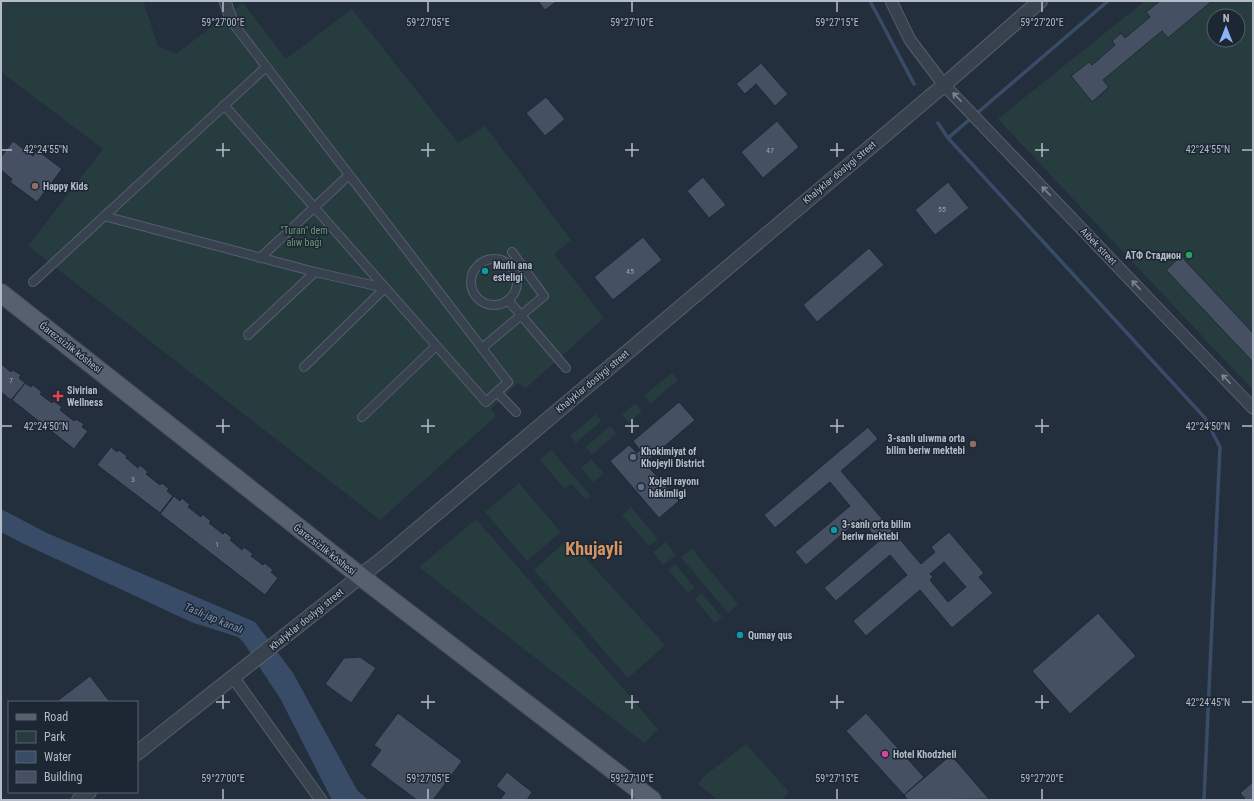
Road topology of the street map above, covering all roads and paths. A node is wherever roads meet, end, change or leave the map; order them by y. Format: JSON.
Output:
{"nodes":[{"id":1,"x":225,"y":1,"type":"edge"},
{"id":2,"x":891,"y":1,"type":"edge"},
{"id":3,"x":1040,"y":1,"type":"edge"},
{"id":4,"x":232,"y":22,"type":"joint"},
{"id":5,"x":266,"y":67,"type":"junction"},
{"id":6,"x":944,"y":85,"type":"junction"},
{"id":7,"x":224,"y":105,"type":"junction"},
{"id":8,"x":349,"y":175,"type":"junction"},
{"id":9,"x":314,"y":207,"type":"junction"},
{"id":10,"x":104,"y":216,"type":"junction"},
{"id":11,"x":512,"y":252,"type":"dead end"},
{"id":12,"x":260,"y":258,"type":"junction"},
{"id":13,"x":515,"y":264,"type":"junction"},
{"id":14,"x":315,"y":272,"type":"junction"},
{"id":15,"x":33,"y":282,"type":"dead end"},
{"id":16,"x":385,"y":288,"type":"junction"},
{"id":17,"x":1,"y":292,"type":"edge"},
{"id":18,"x":508,"y":300,"type":"junction"},
{"id":19,"x":248,"y":335,"type":"dead end"},
{"id":20,"x":436,"y":346,"type":"junction"},
{"id":21,"x":482,"y":348,"type":"junction"},
{"id":22,"x":304,"y":367,"type":"dead end"},
{"id":23,"x":566,"y":368,"type":"dead end"},
{"id":24,"x":497,"y":392,"type":"junction"},
{"id":25,"x":1253,"y":408,"type":"edge"},
{"id":26,"x":516,"y":412,"type":"dead end"},
{"id":27,"x":362,"y":417,"type":"dead end"},
{"id":28,"x":360,"y":576,"type":"junction"},
{"id":29,"x":233,"y":677,"type":"junction"},
{"id":30,"x":138,"y":753,"type":"edge"},
{"id":31,"x":88,"y":793,"type":"edge"},
{"id":32,"x":79,"y":800,"type":"edge"},
{"id":33,"x":320,"y":800,"type":"edge"},
{"id":34,"x":652,"y":800,"type":"edge"}],
"edges":[{"from":1,"to":4,"type":"street"},
{"from":2,"to":6,"type":"street","name":"Aibek street"},
{"from":3,"to":6,"type":"street","name":"Khalyklar doslygi street"},
{"from":4,"to":5,"type":"street"},
{"from":5,"to":7,"type":"street"},
{"from":5,"to":8,"type":"street"},
{"from":25,"to":6,"type":"street","name":"Aibek street","one_way":true},
{"from":6,"to":28,"type":"street","name":"Khalyklar doslygi street"},
{"from":7,"to":9,"type":"street"},
{"from":7,"to":10,"type":"street"},
{"from":8,"to":9,"type":"street"},
{"from":8,"to":21,"type":"street"},
{"from":9,"to":12,"type":"street"},
{"from":9,"to":16,"type":"street"},
{"from":10,"to":12,"type":"street"},
{"from":10,"to":15,"type":"street"},
{"from":11,"to":13,"type":"street"},
{"from":12,"to":14,"type":"street"},
{"from":13,"to":18,"type":"street"},
{"from":13,"to":18,"type":"street"},
{"from":13,"to":21,"type":"street"},
{"from":14,"to":16,"type":"street"},
{"from":14,"to":19,"type":"street"},
{"from":16,"to":20,"type":"street"},
{"from":16,"to":22,"type":"street"},
{"from":17,"to":28,"type":"main road","name":"Ǵarezsizlik kóshesi"},
{"from":18,"to":23,"type":"street"},
{"from":20,"to":24,"type":"street"},
{"from":20,"to":27,"type":"street"},
{"from":21,"to":24,"type":"street"},
{"from":24,"to":26,"type":"street"},
{"from":28,"to":29,"type":"street","name":"Khalyklar doslygi street"},
{"from":28,"to":34,"type":"main road","name":"Ǵarezsizlik kóshesi"},
{"from":29,"to":30,"type":"street","name":"Khalyklar doslygi street"},
{"from":29,"to":33,"type":"street"},
{"from":31,"to":32,"type":"street"}]}
